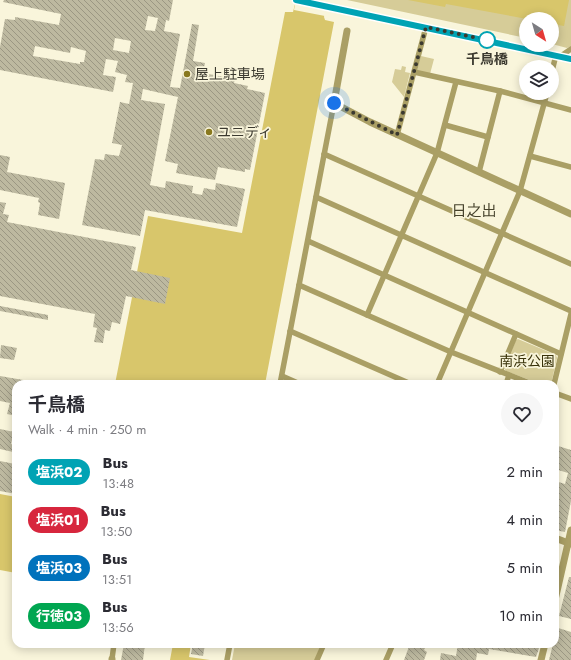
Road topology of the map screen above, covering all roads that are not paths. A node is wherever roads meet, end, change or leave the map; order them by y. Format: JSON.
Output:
{"nodes":[{"id":1,"x":296,"y":0,"type":"edge"},
{"id":2,"x":426,"y":27,"type":"junction"},
{"id":3,"x":348,"y":30,"type":"dead end"},
{"id":4,"x":571,"y":49,"type":"edge"},
{"id":5,"x":559,"y":55,"type":"junction"},
{"id":6,"x":571,"y":59,"type":"edge"},
{"id":7,"x":557,"y":60,"type":"edge"},
{"id":8,"x":414,"y":72,"type":"junction"},
{"id":9,"x":456,"y":82,"type":"junction"},
{"id":10,"x":500,"y":91,"type":"junction"},
{"id":11,"x":545,"y":100,"type":"edge"},
{"id":12,"x":334,"y":103,"type":"junction"},
{"id":13,"x":544,"y":103,"type":"junction"},
{"id":14,"x":571,"y":110,"type":"edge"},
{"id":15,"x":445,"y":125,"type":"junction"},
{"id":16,"x":397,"y":135,"type":"junction"},
{"id":17,"x":488,"y":137,"type":"junction"},
{"id":18,"x":437,"y":153,"type":"junction"},
{"id":19,"x":324,"y":154,"type":"junction"},
{"id":20,"x":530,"y":156,"type":"junction"},
{"id":21,"x":571,"y":167,"type":"edge"},
{"id":22,"x":479,"y":172,"type":"junction"},
{"id":23,"x":520,"y":191,"type":"junction"},
{"id":24,"x":418,"y":196,"type":"junction"},
{"id":25,"x":316,"y":197,"type":"junction"},
{"id":26,"x":571,"y":214,"type":"edge"},
{"id":27,"x":502,"y":233,"type":"junction"},
{"id":28,"x":401,"y":235,"type":"junction"},
{"id":29,"x":308,"y":241,"type":"junction"},
{"id":30,"x":571,"y":264,"type":"edge"},
{"id":31,"x":485,"y":273,"type":"junction"},
{"id":32,"x":384,"y":275,"type":"junction"},
{"id":33,"x":299,"y":285,"type":"junction"},
{"id":34,"x":571,"y":311,"type":"edge"},
{"id":35,"x":468,"y":313,"type":"junction"},
{"id":36,"x":571,"y":314,"type":"edge"},
{"id":37,"x":367,"y":315,"type":"junction"},
{"id":38,"x":290,"y":331,"type":"junction"},
{"id":39,"x":516,"y":334,"type":"junction"},
{"id":40,"x":451,"y":352,"type":"junction"},
{"id":41,"x":561,"y":354,"type":"junction"},
{"id":42,"x":500,"y":372,"type":"junction"},
{"id":43,"x":509,"y":375,"type":"junction"},
{"id":44,"x":282,"y":376,"type":"junction"},
{"id":45,"x":281,"y":380,"type":"edge"},
{"id":46,"x":291,"y":380,"type":"edge"},
{"id":47,"x":402,"y":380,"type":"edge"},
{"id":48,"x":439,"y":380,"type":"edge"},
{"id":49,"x":507,"y":380,"type":"edge"},
{"id":50,"x":522,"y":380,"type":"edge"},
{"id":51,"x":555,"y":380,"type":"edge"},
{"id":52,"x":559,"y":394,"type":"edge"},
{"id":53,"x":571,"y":399,"type":"edge"},
{"id":54,"x":571,"y":530,"type":"edge"},
{"id":55,"x":559,"y":539,"type":"edge"},
{"id":56,"x":570,"y":543,"type":"edge"},
{"id":57,"x":559,"y":579,"type":"edge"},
{"id":58,"x":113,"y":648,"type":"edge"},
{"id":59,"x":229,"y":648,"type":"edge"},
{"id":60,"x":322,"y":648,"type":"edge"},
{"id":61,"x":391,"y":648,"type":"edge"},
{"id":62,"x":544,"y":648,"type":"edge"},
{"id":63,"x":112,"y":659,"type":"edge"},
{"id":64,"x":227,"y":660,"type":"edge"},
{"id":65,"x":317,"y":660,"type":"edge"},
{"id":66,"x":386,"y":660,"type":"edge"},
{"id":67,"x":541,"y":660,"type":"edge"}],
"edges":[{"from":1,"to":2,"type":"street"},
{"from":2,"to":5,"type":"street"},
{"from":2,"to":8,"type":"street"},
{"from":3,"to":12,"type":"street"},
{"from":4,"to":5,"type":"street"},
{"from":5,"to":6,"type":"street"},
{"from":5,"to":7,"type":"street"},
{"from":8,"to":9,"type":"street"},
{"from":8,"to":16,"type":"street"},
{"from":9,"to":10,"type":"street"},
{"from":9,"to":15,"type":"street"},
{"from":10,"to":13,"type":"street"},
{"from":10,"to":17,"type":"street"},
{"from":11,"to":13,"type":"street"},
{"from":12,"to":16,"type":"street"},
{"from":12,"to":19,"type":"street"},
{"from":13,"to":14,"type":"street"},
{"from":13,"to":20,"type":"street"},
{"from":15,"to":17,"type":"street"},
{"from":15,"to":18,"type":"street"},
{"from":16,"to":18,"type":"street"},
{"from":17,"to":22,"type":"street"},
{"from":18,"to":22,"type":"street"},
{"from":18,"to":24,"type":"street"},
{"from":19,"to":24,"type":"street"},
{"from":19,"to":25,"type":"street"},
{"from":20,"to":21,"type":"street"},
{"from":20,"to":23,"type":"street"},
{"from":22,"to":23,"type":"street"},
{"from":23,"to":26,"type":"street"},
{"from":23,"to":27,"type":"street"},
{"from":24,"to":27,"type":"street"},
{"from":24,"to":28,"type":"street"},
{"from":25,"to":28,"type":"street"},
{"from":25,"to":29,"type":"street"},
{"from":27,"to":30,"type":"street"},
{"from":27,"to":31,"type":"street"},
{"from":28,"to":31,"type":"street"},
{"from":28,"to":32,"type":"street"},
{"from":29,"to":32,"type":"street"},
{"from":29,"to":33,"type":"street"},
{"from":31,"to":34,"type":"street"},
{"from":31,"to":35,"type":"street"},
{"from":32,"to":35,"type":"street"},
{"from":32,"to":37,"type":"street"},
{"from":33,"to":37,"type":"street"},
{"from":33,"to":38,"type":"street"},
{"from":35,"to":39,"type":"street"},
{"from":35,"to":40,"type":"street"},
{"from":36,"to":41,"type":"street"},
{"from":37,"to":40,"type":"street"},
{"from":38,"to":44,"type":"street"},
{"from":38,"to":47,"type":"street"},
{"from":39,"to":41,"type":"street"},
{"from":39,"to":42,"type":"street"},
{"from":40,"to":42,"type":"street"},
{"from":40,"to":48,"type":"street"},
{"from":41,"to":51,"type":"street"},
{"from":42,"to":43,"type":"street"},
{"from":43,"to":49,"type":"street"},
{"from":43,"to":50,"type":"street"},
{"from":44,"to":45,"type":"street"},
{"from":44,"to":46,"type":"street"},
{"from":52,"to":53,"type":"street"},
{"from":54,"to":56,"type":"street"},
{"from":55,"to":56,"type":"street"},
{"from":56,"to":57,"type":"street"},
{"from":58,"to":63,"type":"street"},
{"from":59,"to":64,"type":"street"},
{"from":60,"to":65,"type":"street"},
{"from":61,"to":66,"type":"street"},
{"from":62,"to":67,"type":"street"}]}
